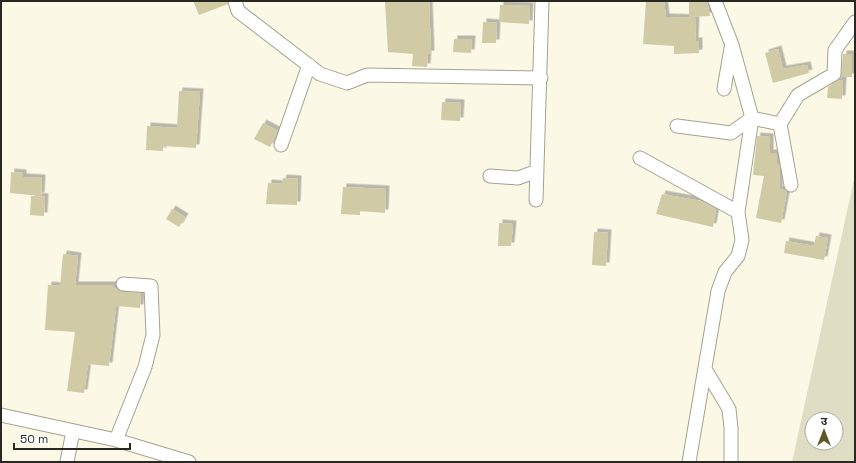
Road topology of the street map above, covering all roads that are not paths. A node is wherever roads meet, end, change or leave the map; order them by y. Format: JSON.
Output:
{"nodes":[{"id":1,"x":235,"y":1,"type":"edge"},
{"id":2,"x":542,"y":1,"type":"edge"},
{"id":3,"x":715,"y":1,"type":"edge"},
{"id":4,"x":855,"y":22,"type":"edge"},
{"id":5,"x":732,"y":45,"type":"junction"},
{"id":6,"x":308,"y":65,"type":"junction"},
{"id":7,"x":541,"y":78,"type":"junction"},
{"id":8,"x":724,"y":89,"type":"dead end"},
{"id":9,"x":752,"y":118,"type":"junction"},
{"id":10,"x":780,"y":124,"type":"junction"},
{"id":11,"x":677,"y":126,"type":"dead end"},
{"id":12,"x":281,"y":145,"type":"dead end"},
{"id":13,"x":640,"y":158,"type":"dead end"},
{"id":14,"x":537,"y":171,"type":"junction"},
{"id":15,"x":490,"y":176,"type":"dead end"},
{"id":16,"x":791,"y":185,"type":"dead end"},
{"id":17,"x":536,"y":200,"type":"dead end"},
{"id":18,"x":738,"y":212,"type":"junction"},
{"id":19,"x":123,"y":284,"type":"dead end"},
{"id":20,"x":704,"y":369,"type":"junction"},
{"id":21,"x":1,"y":415,"type":"edge"},
{"id":22,"x":73,"y":431,"type":"junction"},
{"id":23,"x":116,"y":440,"type":"junction"},
{"id":24,"x":67,"y":462,"type":"edge"},
{"id":25,"x":189,"y":462,"type":"edge"},
{"id":26,"x":689,"y":462,"type":"edge"},
{"id":27,"x":731,"y":462,"type":"edge"}],
"edges":[{"from":1,"to":6,"type":"street"},
{"from":2,"to":7,"type":"street"},
{"from":3,"to":5,"type":"street"},
{"from":4,"to":10,"type":"street"},
{"from":5,"to":8,"type":"street"},
{"from":5,"to":9,"type":"street"},
{"from":6,"to":7,"type":"street"},
{"from":6,"to":12,"type":"street"},
{"from":7,"to":14,"type":"street"},
{"from":9,"to":10,"type":"street"},
{"from":9,"to":11,"type":"street"},
{"from":9,"to":18,"type":"street"},
{"from":10,"to":16,"type":"street"},
{"from":13,"to":18,"type":"street"},
{"from":14,"to":15,"type":"street"},
{"from":14,"to":17,"type":"street"},
{"from":18,"to":20,"type":"street"},
{"from":19,"to":23,"type":"street"},
{"from":20,"to":26,"type":"street"},
{"from":20,"to":27,"type":"street"},
{"from":21,"to":22,"type":"street"},
{"from":22,"to":23,"type":"street"},
{"from":22,"to":24,"type":"street"},
{"from":23,"to":25,"type":"street"}]}
